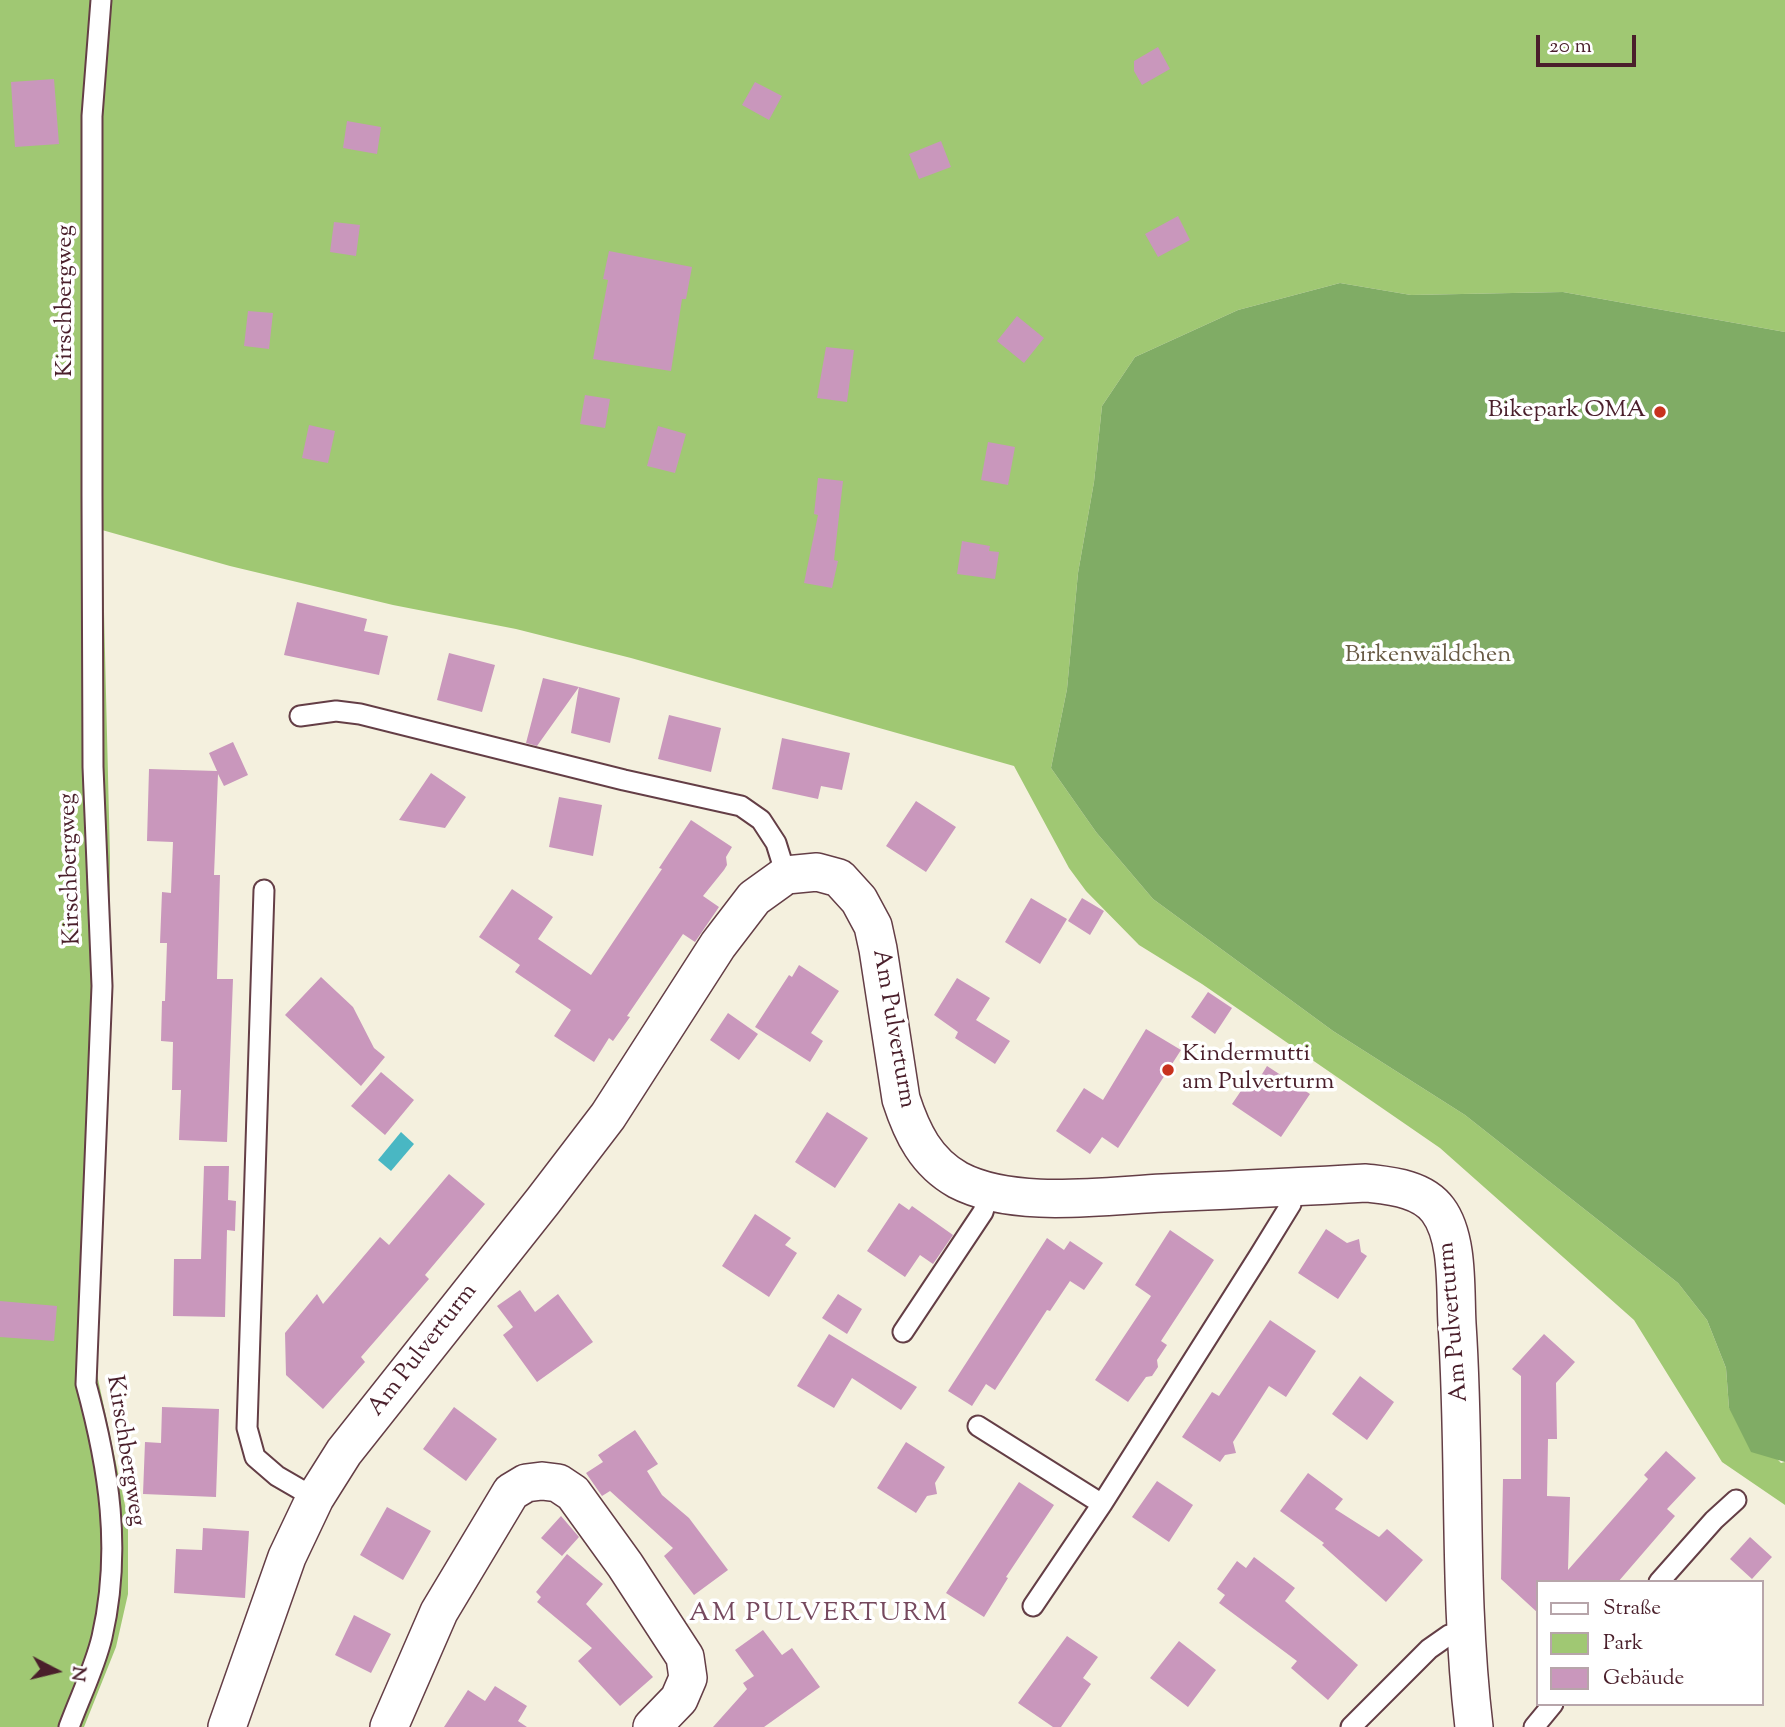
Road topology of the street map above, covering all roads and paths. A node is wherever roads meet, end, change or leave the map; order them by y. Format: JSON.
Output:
{"nodes":[{"id":1,"x":101,"y":0,"type":"edge"},
{"id":2,"x":300,"y":716,"type":"dead end"},
{"id":3,"x":786,"y":875,"type":"junction"},
{"id":4,"x":264,"y":890,"type":"dead end"},
{"id":5,"x":1289,"y":1187,"type":"junction"},
{"id":6,"x":989,"y":1193,"type":"junction"},
{"id":7,"x":903,"y":1332,"type":"dead end"},
{"id":8,"x":978,"y":1426,"type":"dead end"},
{"id":9,"x":315,"y":1498,"type":"junction"},
{"id":10,"x":1736,"y":1500,"type":"dead end"},
{"id":11,"x":1102,"y":1504,"type":"junction"},
{"id":12,"x":1661,"y":1580,"type":"edge"},
{"id":13,"x":1033,"y":1606,"type":"dead end"},
{"id":14,"x":1467,"y":1631,"type":"junction"},
{"id":15,"x":1551,"y":1706,"type":"edge"},
{"id":16,"x":69,"y":1727,"type":"edge"},
{"id":17,"x":227,"y":1727,"type":"edge"},
{"id":18,"x":389,"y":1727,"type":"edge"},
{"id":19,"x":652,"y":1727,"type":"edge"},
{"id":20,"x":1351,"y":1727,"type":"edge"},
{"id":21,"x":1474,"y":1727,"type":"edge"},
{"id":22,"x":1534,"y":1727,"type":"edge"}],
"edges":[{"from":1,"to":16,"type":"lane","name":"Kirschbergweg"},
{"from":2,"to":3,"type":"lane"},
{"from":3,"to":6,"type":"street","name":"Am Pulverturm"},
{"from":3,"to":9,"type":"street","name":"Am Pulverturm"},
{"from":4,"to":9,"type":"lane"},
{"from":5,"to":6,"type":"street","name":"Am Pulverturm"},
{"from":5,"to":11,"type":"lane"},
{"from":5,"to":14,"type":"street","name":"Am Pulverturm"},
{"from":6,"to":7,"type":"lane"},
{"from":8,"to":11,"type":"lane"},
{"from":9,"to":17,"type":"street","name":"Am Pulverturm"},
{"from":10,"to":12,"type":"lane"},
{"from":11,"to":13,"type":"lane"},
{"from":14,"to":20,"type":"lane"},
{"from":14,"to":21,"type":"street","name":"Am Pulverturm"},
{"from":15,"to":22,"type":"lane"},
{"from":18,"to":19,"type":"street"}]}
